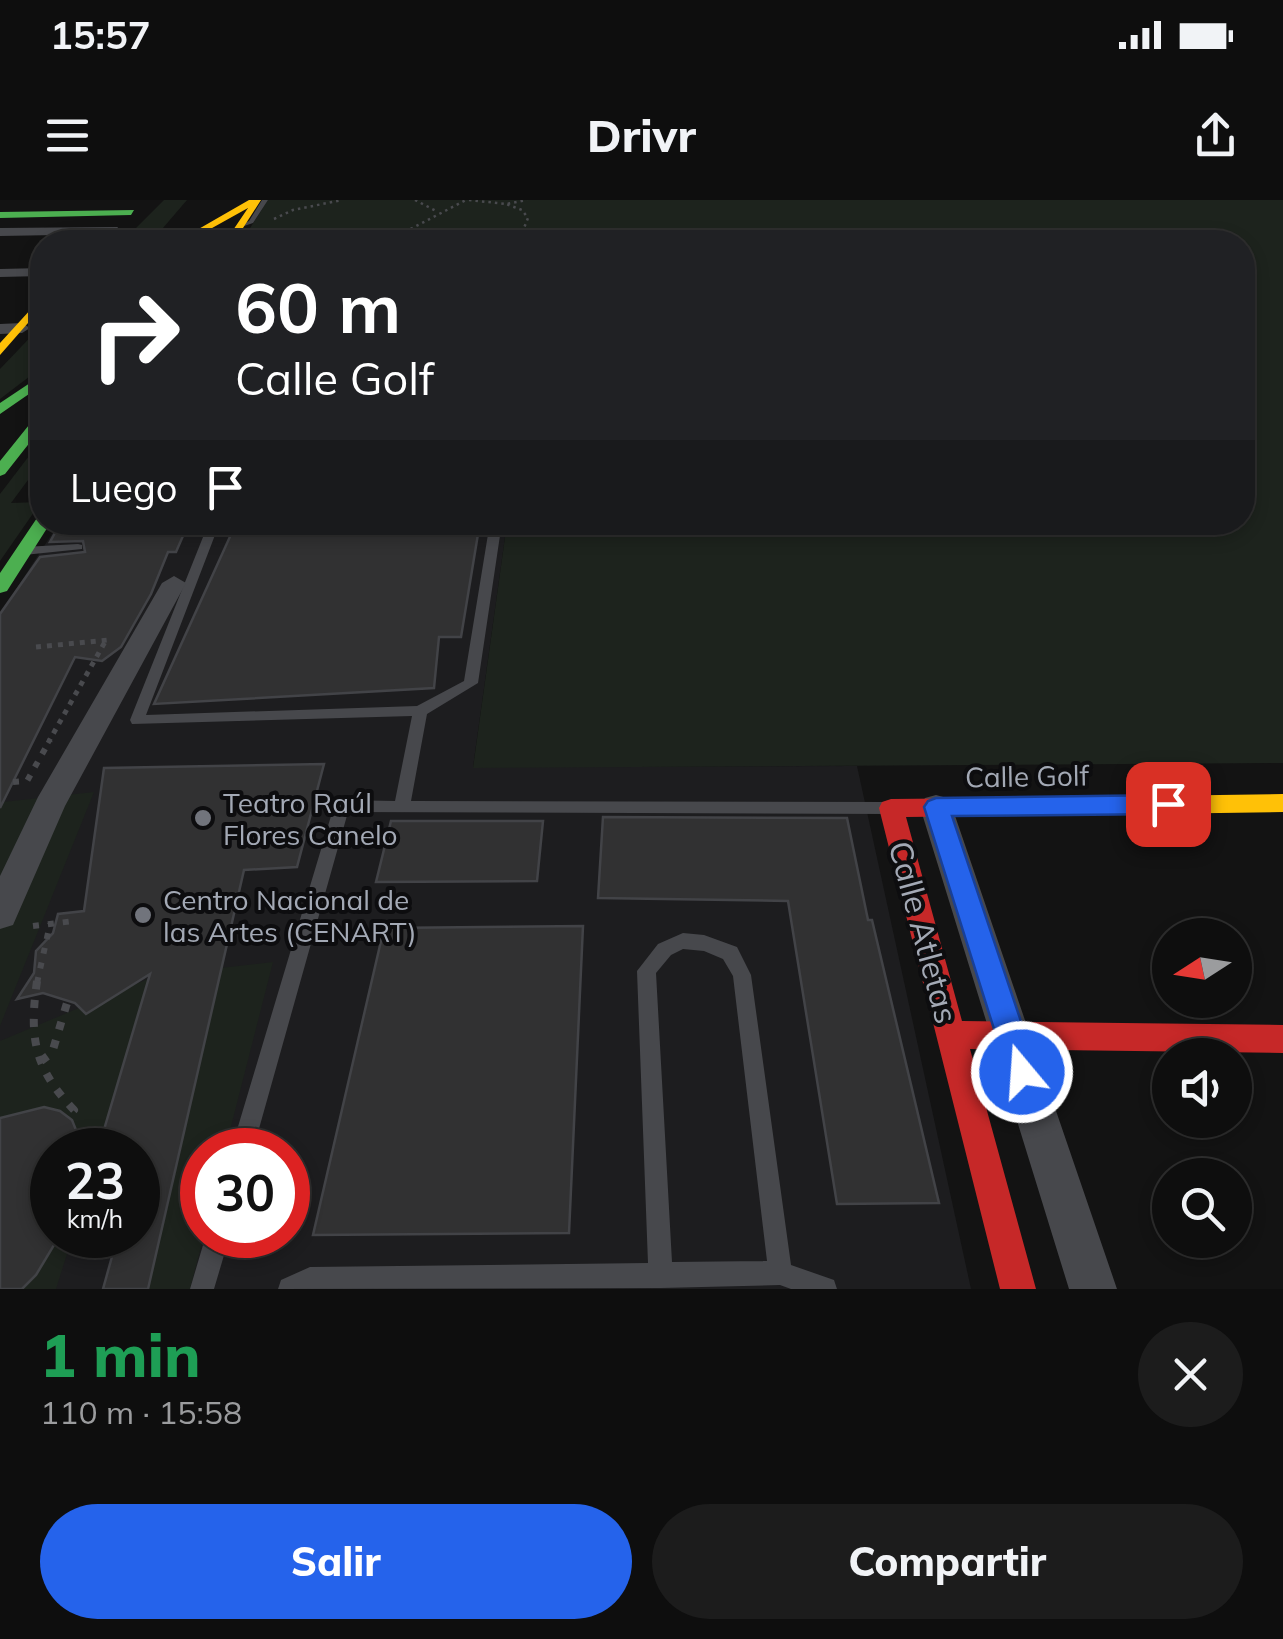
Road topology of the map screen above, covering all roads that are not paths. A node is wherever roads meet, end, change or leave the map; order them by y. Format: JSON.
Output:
{"nodes":[{"id":1,"x":157,"y":200,"type":"edge"},
{"id":2,"x":214,"y":200,"type":"edge"},
{"id":3,"x":259,"y":200,"type":"edge"},
{"id":4,"x":137,"y":206,"type":"edge"},
{"id":5,"x":184,"y":214,"type":"dead end"},
{"id":6,"x":0,"y":215,"type":"edge"},
{"id":7,"x":117,"y":230,"type":"edge"},
{"id":8,"x":120,"y":230,"type":"edge"},
{"id":9,"x":171,"y":230,"type":"edge"},
{"id":10,"x":190,"y":230,"type":"edge"},
{"id":11,"x":203,"y":230,"type":"edge"},
{"id":12,"x":238,"y":230,"type":"edge"},
{"id":13,"x":0,"y":232,"type":"edge"},
{"id":14,"x":30,"y":234,"type":"edge"},
{"id":15,"x":30,"y":272,"type":"edge"},
{"id":16,"x":0,"y":273,"type":"edge"},
{"id":17,"x":30,"y":313,"type":"edge"},
{"id":18,"x":30,"y":322,"type":"edge"},
{"id":19,"x":6,"y":338,"type":"edge"},
{"id":20,"x":30,"y":389,"type":"edge"},
{"id":21,"x":30,"y":396,"type":"edge"},
{"id":22,"x":0,"y":410,"type":"edge"},
{"id":23,"x":0,"y":433,"type":"edge"},
{"id":24,"x":30,"y":433,"type":"edge"},
{"id":25,"x":0,"y":472,"type":"edge"},
{"id":26,"x":34,"y":535,"type":"edge"},
{"id":27,"x":209,"y":535,"type":"edge"},
{"id":28,"x":494,"y":535,"type":"edge"},
{"id":29,"x":78,"y":547,"type":"dead end"},
{"id":30,"x":24,"y":551,"type":"junction"},
{"id":31,"x":174,"y":583,"type":"dead end"},
{"id":32,"x":0,"y":587,"type":"edge"},
{"id":33,"x":420,"y":711,"type":"junction"},
{"id":34,"x":1283,"y":803,"type":"edge"},
{"id":35,"x":402,"y":806,"type":"junction"},
{"id":36,"x":936,"y":807,"type":"junction"},
{"id":37,"x":891,"y":808,"type":"junction"},
{"id":38,"x":0,"y":914,"type":"edge"},
{"id":39,"x":951,"y":1035,"type":"junction"},
{"id":40,"x":1010,"y":1036,"type":"junction"},
{"id":41,"x":1283,"y":1039,"type":"edge"},
{"id":42,"x":248,"y":1128,"type":"edge"},
{"id":43,"x":211,"y":1258,"type":"edge"},
{"id":44,"x":780,"y":1273,"type":"junction"},
{"id":45,"x":661,"y":1276,"type":"junction"},
{"id":46,"x":202,"y":1289,"type":"edge"},
{"id":47,"x":290,"y":1289,"type":"edge"},
{"id":48,"x":826,"y":1289,"type":"edge"},
{"id":49,"x":1018,"y":1289,"type":"edge"},
{"id":50,"x":1093,"y":1289,"type":"edge"}],
"edges":[{"from":1,"to":8,"type":"main road"},
{"from":2,"to":10,"type":"main road"},
{"from":3,"to":11,"type":"main road"},
{"from":3,"to":12,"type":"main road"},
{"from":4,"to":6,"type":"main road"},
{"from":4,"to":7,"type":"main road"},
{"from":5,"to":9,"type":"main road"},
{"from":13,"to":14,"type":"street"},
{"from":15,"to":16,"type":"street"},
{"from":17,"to":19,"type":"main road"},
{"from":18,"to":19,"type":"main road"},
{"from":20,"to":22,"type":"main road"},
{"from":21,"to":23,"type":"main road"},
{"from":24,"to":25,"type":"main road"},
{"from":26,"to":30,"type":"main road"},
{"from":27,"to":33,"type":"lane"},
{"from":28,"to":33,"type":"lane"},
{"from":29,"to":30,"type":"lane"},
{"from":30,"to":32,"type":"main road"},
{"from":31,"to":38,"type":"street"},
{"from":33,"to":35,"type":"lane"},
{"from":34,"to":36,"type":"main road","name":"Calle Golf"},
{"from":35,"to":37,"type":"lane"},
{"from":35,"to":42,"type":"lane"},
{"from":36,"to":37,"type":"main road","name":"Calle Golf"},
{"from":36,"to":40,"type":"street","name":"Calle Atletas"},
{"from":37,"to":39,"type":"main road","name":"Calle Atletas"},
{"from":39,"to":40,"type":"main road"},
{"from":39,"to":49,"type":"main road","name":"Calle Atletas"},
{"from":40,"to":41,"type":"main road"},
{"from":40,"to":50,"type":"street","name":"Calle Atletas"},
{"from":43,"to":46,"type":"lane"},
{"from":44,"to":45,"type":"lane"},
{"from":44,"to":45,"type":"lane"},
{"from":44,"to":48,"type":"lane"},
{"from":45,"to":47,"type":"lane"}]}
